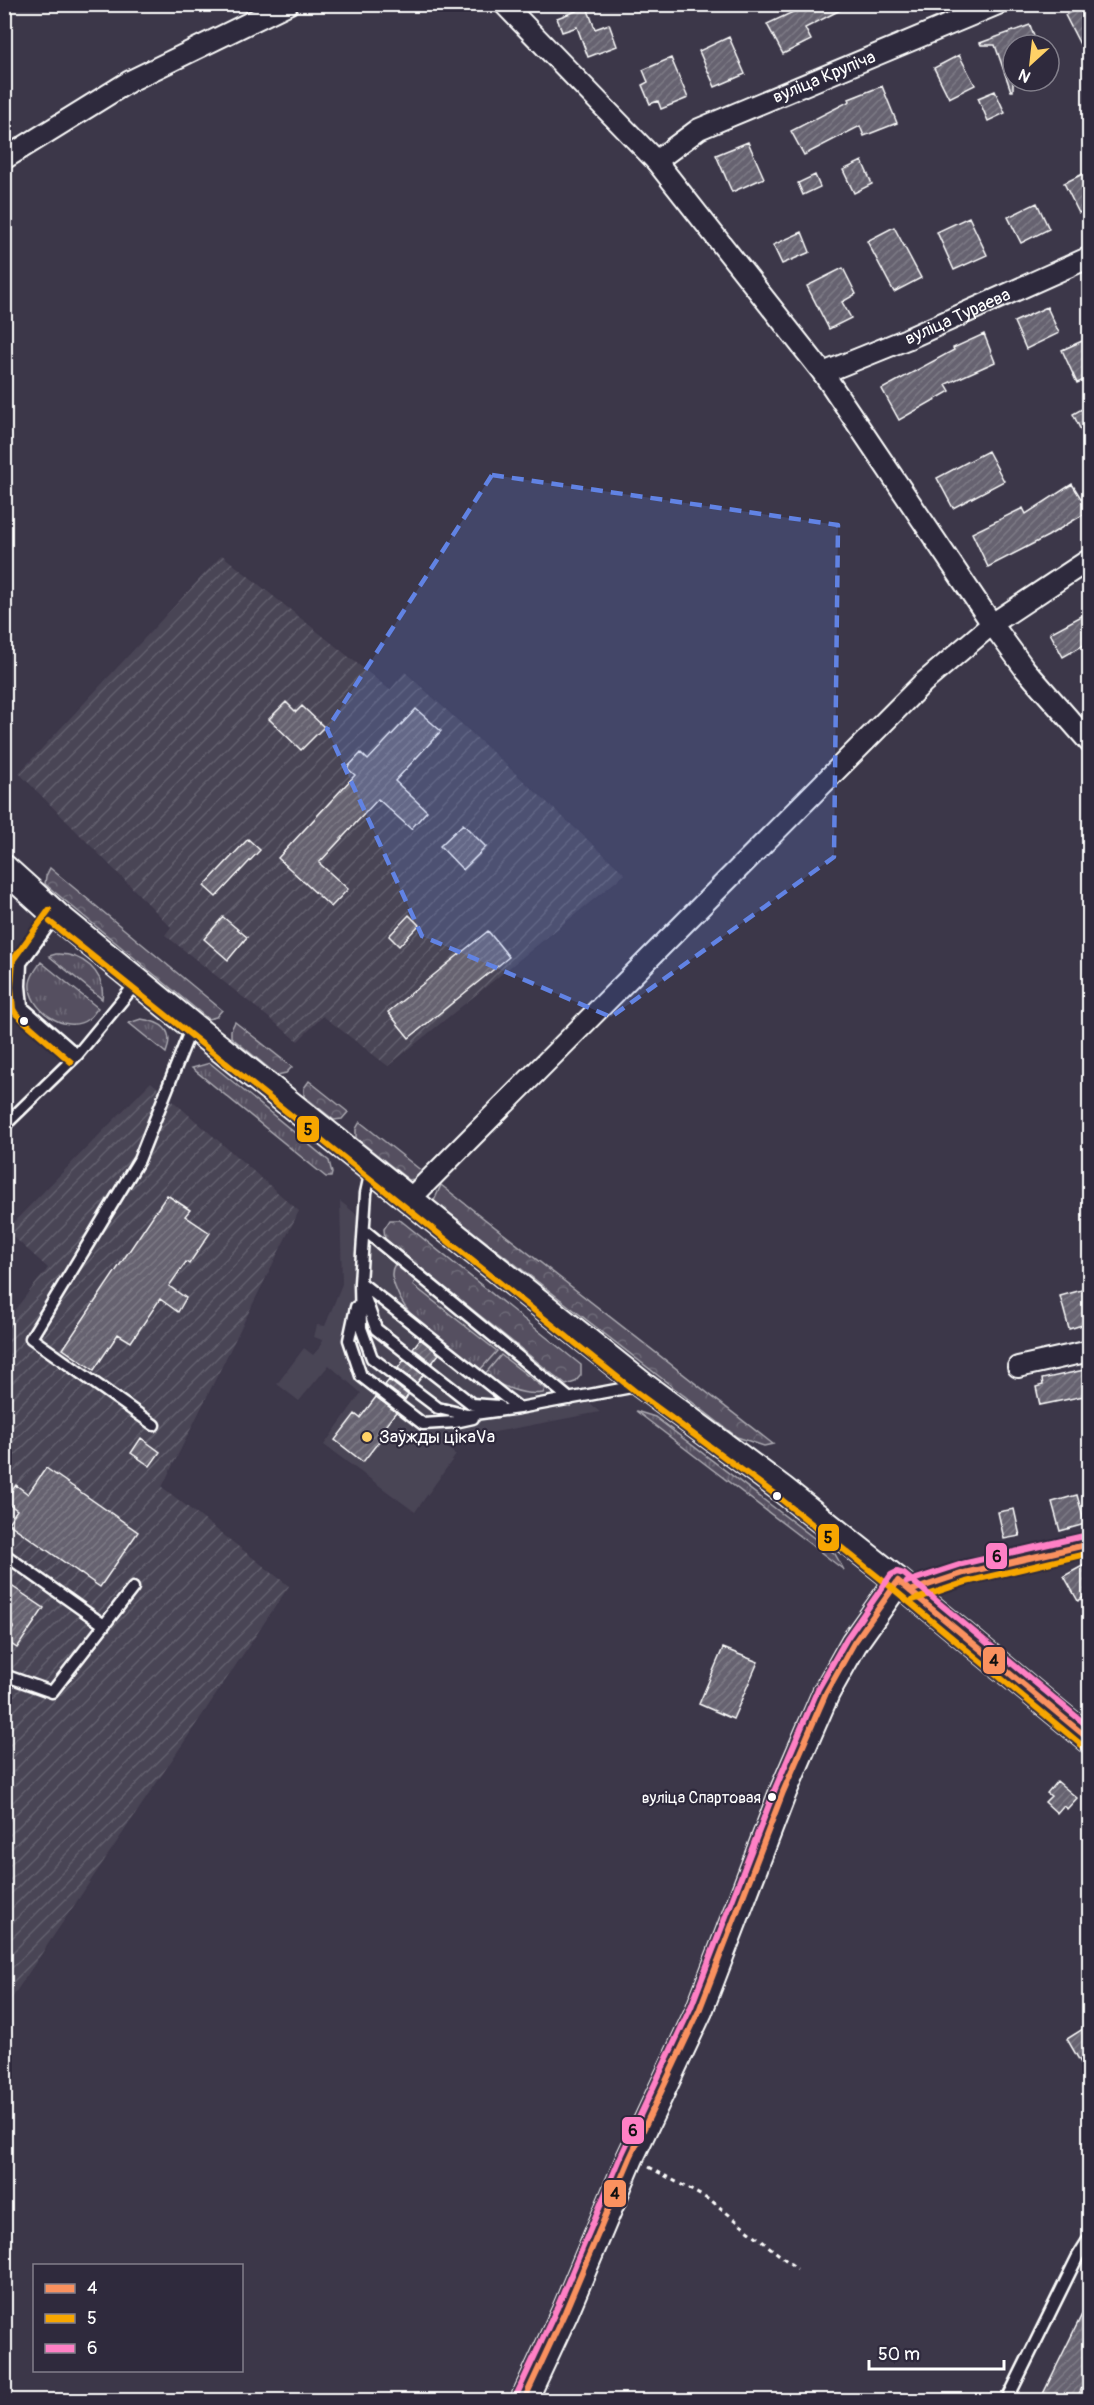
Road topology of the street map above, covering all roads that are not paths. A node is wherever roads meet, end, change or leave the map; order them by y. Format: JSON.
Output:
{"nodes":[{"id":1,"x":288,"y":4,"type":"edge"},
{"id":2,"x":504,"y":4,"type":"edge"},
{"id":3,"x":998,"y":4,"type":"edge"},
{"id":4,"x":4,"y":159,"type":"edge"},
{"id":5,"x":656,"y":161,"type":"junction"},
{"id":6,"x":1089,"y":257,"type":"edge"},
{"id":7,"x":823,"y":373,"type":"junction"},
{"id":8,"x":1089,"y":559,"type":"edge"},
{"id":9,"x":992,"y":624,"type":"junction"},
{"id":10,"x":1089,"y":743,"type":"edge"},
{"id":11,"x":4,"y":868,"type":"edge"},
{"id":12,"x":56,"y":915,"type":"junction"},
{"id":13,"x":138,"y":981,"type":"junction"},
{"id":14,"x":192,"y":1026,"type":"junction"},
{"id":15,"x":77,"y":1055,"type":"junction"},
{"id":16,"x":4,"y":1126,"type":"edge"},
{"id":17,"x":371,"y":1170,"type":"junction"},
{"id":18,"x":410,"y":1199,"type":"junction"},
{"id":19,"x":364,"y":1230,"type":"junction"},
{"id":20,"x":360,"y":1283,"type":"junction"},
{"id":21,"x":1089,"y":1352,"type":"edge"},
{"id":22,"x":1018,"y":1367,"type":"dead end"},
{"id":23,"x":642,"y":1385,"type":"junction"},
{"id":24,"x":570,"y":1399,"type":"junction"},
{"id":25,"x":519,"y":1408,"type":"junction"},
{"id":26,"x":154,"y":1425,"type":"dead end"},
{"id":27,"x":1089,"y":1544,"type":"edge"},
{"id":28,"x":4,"y":1554,"type":"edge"},
{"id":29,"x":904,"y":1586,"type":"junction"},
{"id":30,"x":133,"y":1588,"type":"dead end"},
{"id":31,"x":104,"y":1625,"type":"junction"},
{"id":32,"x":4,"y":1675,"type":"edge"},
{"id":33,"x":1089,"y":1740,"type":"edge"},
{"id":34,"x":1089,"y":2237,"type":"edge"},
{"id":35,"x":524,"y":2400,"type":"edge"},
{"id":36,"x":1008,"y":2400,"type":"edge"}],
"edges":[{"from":1,"to":4,"type":"street"},
{"from":2,"to":5,"type":"street"},
{"from":3,"to":5,"type":"street","name":"вуліца Крупіча"},
{"from":5,"to":7,"type":"street"},
{"from":6,"to":7,"type":"street","name":"вуліца Тураева"},
{"from":7,"to":9,"type":"street"},
{"from":8,"to":9,"type":"street"},
{"from":9,"to":10,"type":"street"},
{"from":9,"to":18,"type":"street"},
{"from":11,"to":12,"type":"street"},
{"from":12,"to":13,"type":"street"},
{"from":12,"to":15,"type":"lane"},
{"from":13,"to":14,"type":"street"},
{"from":13,"to":15,"type":"lane"},
{"from":14,"to":17,"type":"street"},
{"from":14,"to":26,"type":"lane"},
{"from":15,"to":16,"type":"lane"},
{"from":17,"to":18,"type":"street"},
{"from":17,"to":19,"type":"lane"},
{"from":18,"to":23,"type":"street"},
{"from":19,"to":20,"type":"lane"},
{"from":19,"to":24,"type":"lane"},
{"from":20,"to":25,"type":"lane"},
{"from":20,"to":25,"type":"lane"},
{"from":20,"to":25,"type":"lane"},
{"from":20,"to":25,"type":"lane"},
{"from":21,"to":22,"type":"street"},
{"from":23,"to":24,"type":"lane"},
{"from":23,"to":29,"type":"street"},
{"from":24,"to":25,"type":"lane"},
{"from":27,"to":29,"type":"street"},
{"from":28,"to":31,"type":"lane"},
{"from":29,"to":33,"type":"street"},
{"from":29,"to":35,"type":"street"},
{"from":30,"to":31,"type":"lane"},
{"from":31,"to":32,"type":"lane"},
{"from":34,"to":36,"type":"lane"}]}
